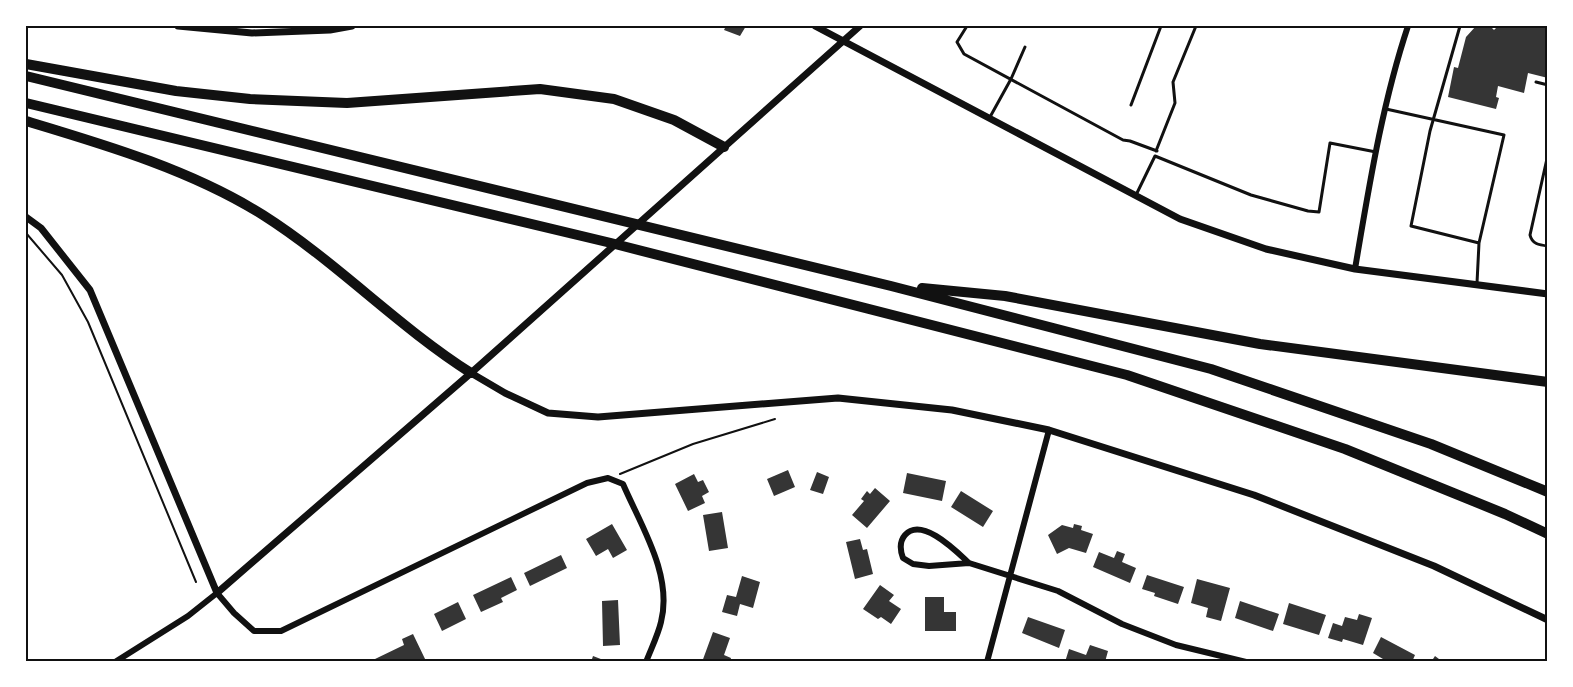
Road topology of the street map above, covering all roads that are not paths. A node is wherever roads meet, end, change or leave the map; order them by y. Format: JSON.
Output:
{"nodes":[{"id":1,"x":178,"y":26,"type":"edge"},
{"id":2,"x":352,"y":26,"type":"edge"},
{"id":3,"x":815,"y":26,"type":"edge"},
{"id":4,"x":860,"y":26,"type":"edge"},
{"id":5,"x":967,"y":26,"type":"edge"},
{"id":6,"x":1161,"y":26,"type":"edge"},
{"id":7,"x":1196,"y":26,"type":"edge"},
{"id":8,"x":1408,"y":26,"type":"edge"},
{"id":9,"x":1460,"y":26,"type":"edge"},
{"id":10,"x":238,"y":29,"type":"edge"},
{"id":11,"x":844,"y":40,"type":"junction"},
{"id":12,"x":1025,"y":47,"type":"dead end"},
{"id":13,"x":26,"y":64,"type":"edge"},
{"id":14,"x":26,"y":76,"type":"edge"},
{"id":15,"x":1011,"y":79,"type":"junction"},
{"id":16,"x":1536,"y":82,"type":"dead end"},
{"id":17,"x":1548,"y":85,"type":"edge"},
{"id":18,"x":26,"y":103,"type":"edge"},
{"id":19,"x":1131,"y":105,"type":"dead end"},
{"id":20,"x":1386,"y":109,"type":"junction"},
{"id":21,"x":989,"y":118,"type":"junction"},
{"id":22,"x":1433,"y":118,"type":"junction"},
{"id":23,"x":26,"y":121,"type":"edge"},
{"id":24,"x":724,"y":147,"type":"junction"},
{"id":25,"x":1376,"y":152,"type":"junction"},
{"id":26,"x":1156,"y":153,"type":"junction"},
{"id":27,"x":1548,"y":154,"type":"edge"},
{"id":28,"x":1136,"y":196,"type":"junction"},
{"id":29,"x":26,"y":217,"type":"edge"},
{"id":30,"x":1479,"y":243,"type":"junction"},
{"id":31,"x":1548,"y":246,"type":"edge"},
{"id":32,"x":1355,"y":269,"type":"junction"},
{"id":33,"x":1477,"y":285,"type":"junction"},
{"id":34,"x":891,"y":286,"type":"junction"},
{"id":35,"x":1548,"y":294,"type":"edge"},
{"id":36,"x":471,"y":373,"type":"junction"},
{"id":37,"x":1548,"y":382,"type":"edge"},
{"id":38,"x":1049,"y":430,"type":"junction"},
{"id":39,"x":1548,"y":492,"type":"edge"},
{"id":40,"x":1548,"y":534,"type":"edge"},
{"id":41,"x":969,"y":563,"type":"junction"},
{"id":42,"x":1010,"y":576,"type":"junction"},
{"id":43,"x":217,"y":593,"type":"junction"},
{"id":44,"x":1548,"y":620,"type":"edge"},
{"id":45,"x":115,"y":662,"type":"edge"},
{"id":46,"x":646,"y":662,"type":"edge"},
{"id":47,"x":987,"y":662,"type":"edge"},
{"id":48,"x":1246,"y":662,"type":"edge"}],
"edges":[{"from":1,"to":10,"type":"street"},
{"from":2,"to":10,"type":"street"},
{"from":3,"to":11,"type":"street"},
{"from":4,"to":11,"type":"street"},
{"from":5,"to":15,"type":"lane"},
{"from":6,"to":19,"type":"lane"},
{"from":7,"to":26,"type":"lane"},
{"from":8,"to":20,"type":"street"},
{"from":9,"to":22,"type":"lane"},
{"from":11,"to":21,"type":"street"},
{"from":11,"to":24,"type":"street"},
{"from":12,"to":15,"type":"lane"},
{"from":13,"to":24,"type":"highway"},
{"from":14,"to":34,"type":"highway"},
{"from":15,"to":21,"type":"lane"},
{"from":15,"to":26,"type":"lane"},
{"from":16,"to":17,"type":"lane"},
{"from":18,"to":40,"type":"highway"},
{"from":20,"to":22,"type":"lane"},
{"from":20,"to":25,"type":"street"},
{"from":21,"to":28,"type":"street"},
{"from":22,"to":30,"type":"lane"},
{"from":22,"to":30,"type":"lane"},
{"from":23,"to":36,"type":"highway"},
{"from":24,"to":36,"type":"street"},
{"from":25,"to":26,"type":"lane"},
{"from":25,"to":32,"type":"street"},
{"from":26,"to":28,"type":"lane"},
{"from":27,"to":31,"type":"lane"},
{"from":28,"to":32,"type":"street"},
{"from":29,"to":43,"type":"street"},
{"from":30,"to":33,"type":"lane"},
{"from":32,"to":33,"type":"street"},
{"from":33,"to":35,"type":"street"},
{"from":34,"to":37,"type":"highway"},
{"from":34,"to":39,"type":"highway"},
{"from":36,"to":38,"type":"street"},
{"from":36,"to":43,"type":"street"},
{"from":38,"to":42,"type":"street"},
{"from":38,"to":44,"type":"street"},
{"from":41,"to":41,"type":"street"},
{"from":41,"to":42,"type":"street"},
{"from":42,"to":47,"type":"street"},
{"from":42,"to":48,"type":"street"},
{"from":43,"to":45,"type":"street"},
{"from":43,"to":46,"type":"street"}]}
